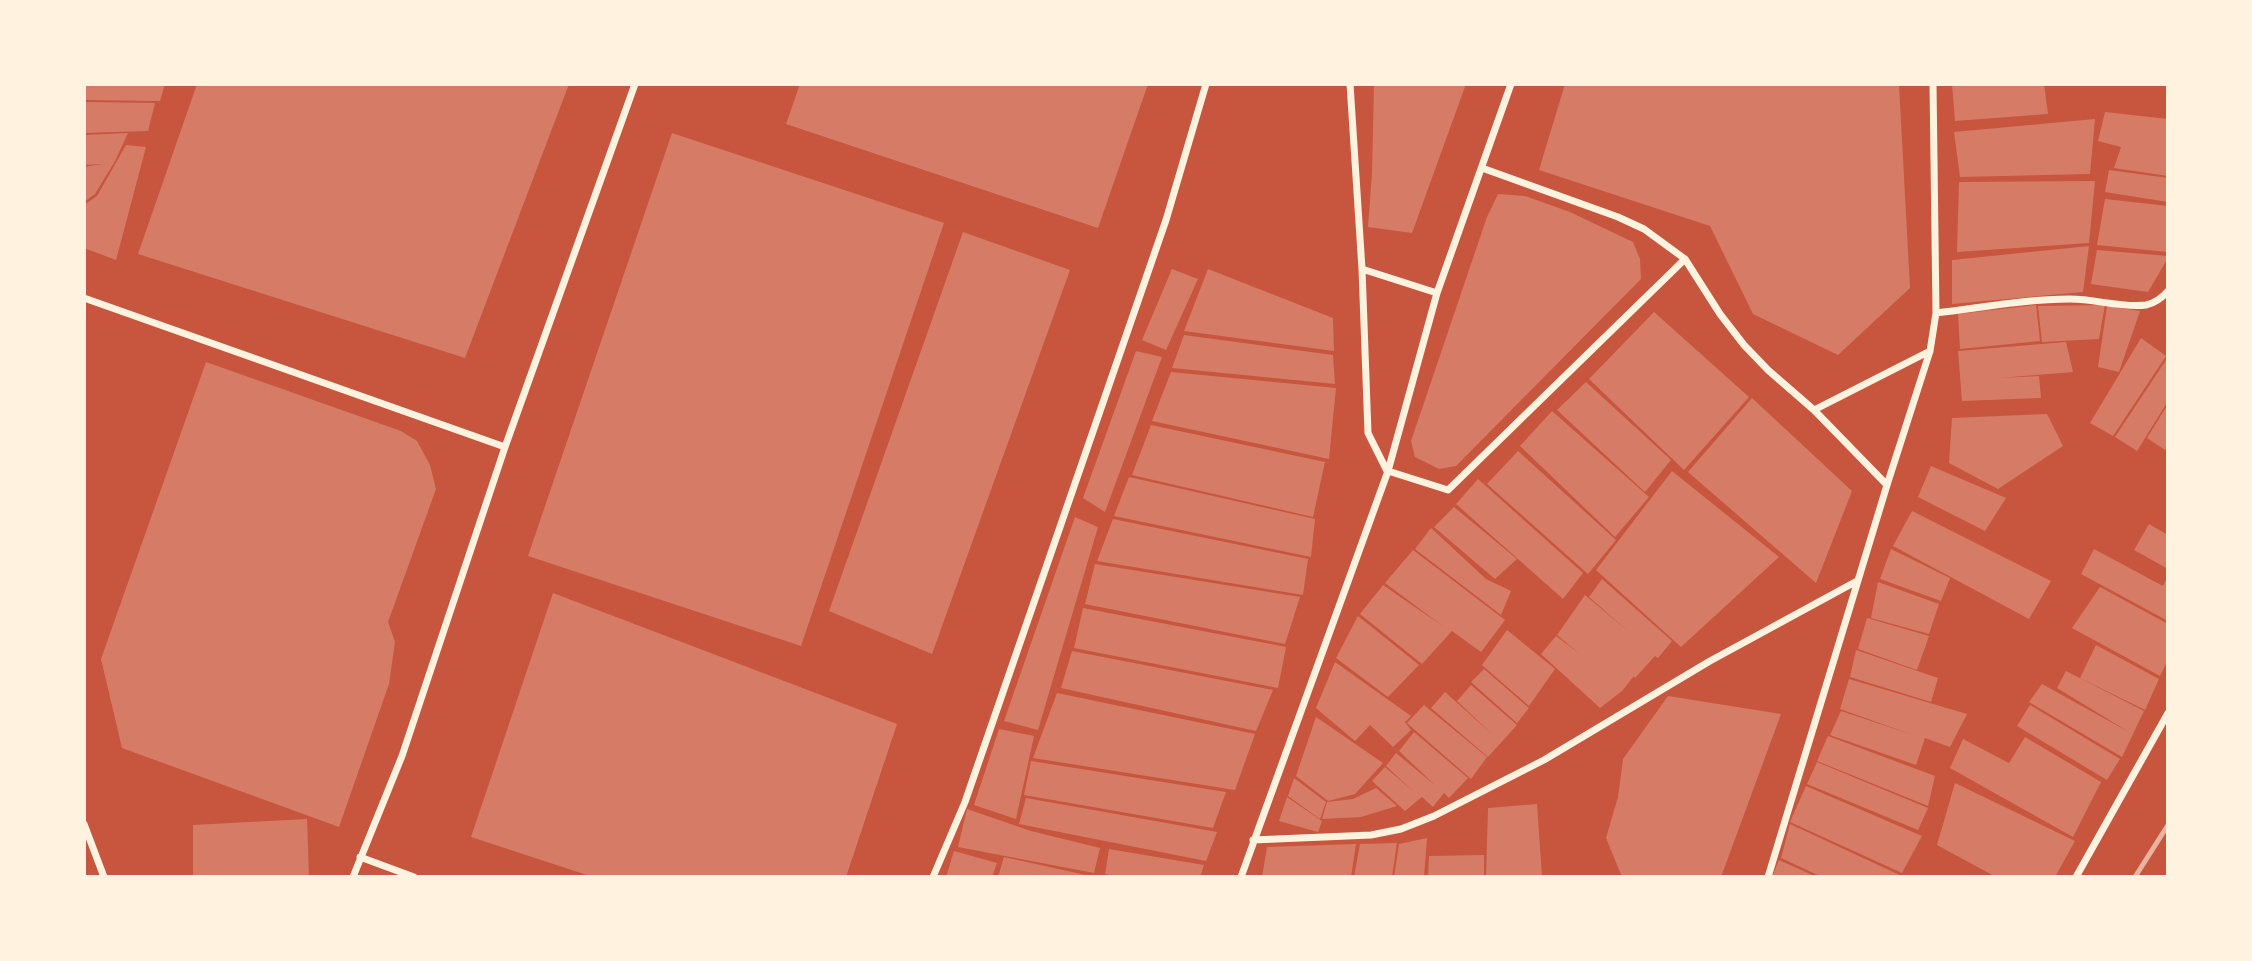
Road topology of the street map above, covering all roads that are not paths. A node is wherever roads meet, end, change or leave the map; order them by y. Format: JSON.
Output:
{"nodes":[{"id":1,"x":635,"y":84,"type":"edge"},
{"id":2,"x":1206,"y":84,"type":"edge"},
{"id":3,"x":1350,"y":84,"type":"edge"},
{"id":4,"x":1511,"y":84,"type":"edge"},
{"id":5,"x":1933,"y":84,"type":"edge"},
{"id":6,"x":1482,"y":168,"type":"junction"},
{"id":7,"x":1685,"y":259,"type":"junction"},
{"id":8,"x":1362,"y":269,"type":"junction"},
{"id":9,"x":2168,"y":291,"type":"edge"},
{"id":10,"x":1437,"y":293,"type":"junction"},
{"id":11,"x":84,"y":298,"type":"edge"},
{"id":12,"x":1936,"y":313,"type":"junction"},
{"id":13,"x":1930,"y":351,"type":"junction"},
{"id":14,"x":1814,"y":410,"type":"junction"},
{"id":15,"x":505,"y":447,"type":"junction"},
{"id":16,"x":1388,"y":471,"type":"junction"},
{"id":17,"x":1887,"y":485,"type":"junction"},
{"id":18,"x":1857,"y":581,"type":"junction"},
{"id":19,"x":2168,"y":713,"type":"edge"},
{"id":20,"x":84,"y":824,"type":"edge"},
{"id":21,"x":1253,"y":841,"type":"junction"},
{"id":22,"x":360,"y":857,"type":"junction"},
{"id":23,"x":104,"y":877,"type":"edge"},
{"id":24,"x":353,"y":877,"type":"edge"},
{"id":25,"x":414,"y":877,"type":"edge"},
{"id":26,"x":933,"y":877,"type":"edge"},
{"id":27,"x":1241,"y":877,"type":"edge"},
{"id":28,"x":1768,"y":877,"type":"edge"},
{"id":29,"x":2076,"y":877,"type":"edge"}],
"edges":[{"from":1,"to":15,"type":"street"},
{"from":2,"to":26,"type":"street"},
{"from":3,"to":8,"type":"street"},
{"from":4,"to":6,"type":"street"},
{"from":5,"to":12,"type":"street"},
{"from":6,"to":7,"type":"street"},
{"from":6,"to":10,"type":"street"},
{"from":7,"to":14,"type":"street"},
{"from":7,"to":16,"type":"street"},
{"from":8,"to":10,"type":"street"},
{"from":8,"to":16,"type":"street"},
{"from":9,"to":12,"type":"street"},
{"from":10,"to":16,"type":"street"},
{"from":11,"to":15,"type":"street"},
{"from":12,"to":13,"type":"street"},
{"from":13,"to":14,"type":"street"},
{"from":13,"to":17,"type":"street"},
{"from":14,"to":17,"type":"street"},
{"from":15,"to":22,"type":"street"},
{"from":16,"to":21,"type":"street"},
{"from":17,"to":18,"type":"street"},
{"from":18,"to":21,"type":"street"},
{"from":18,"to":28,"type":"street"},
{"from":19,"to":29,"type":"street"},
{"from":20,"to":23,"type":"street"},
{"from":21,"to":27,"type":"street"},
{"from":22,"to":24,"type":"street"},
{"from":22,"to":25,"type":"street"}]}
